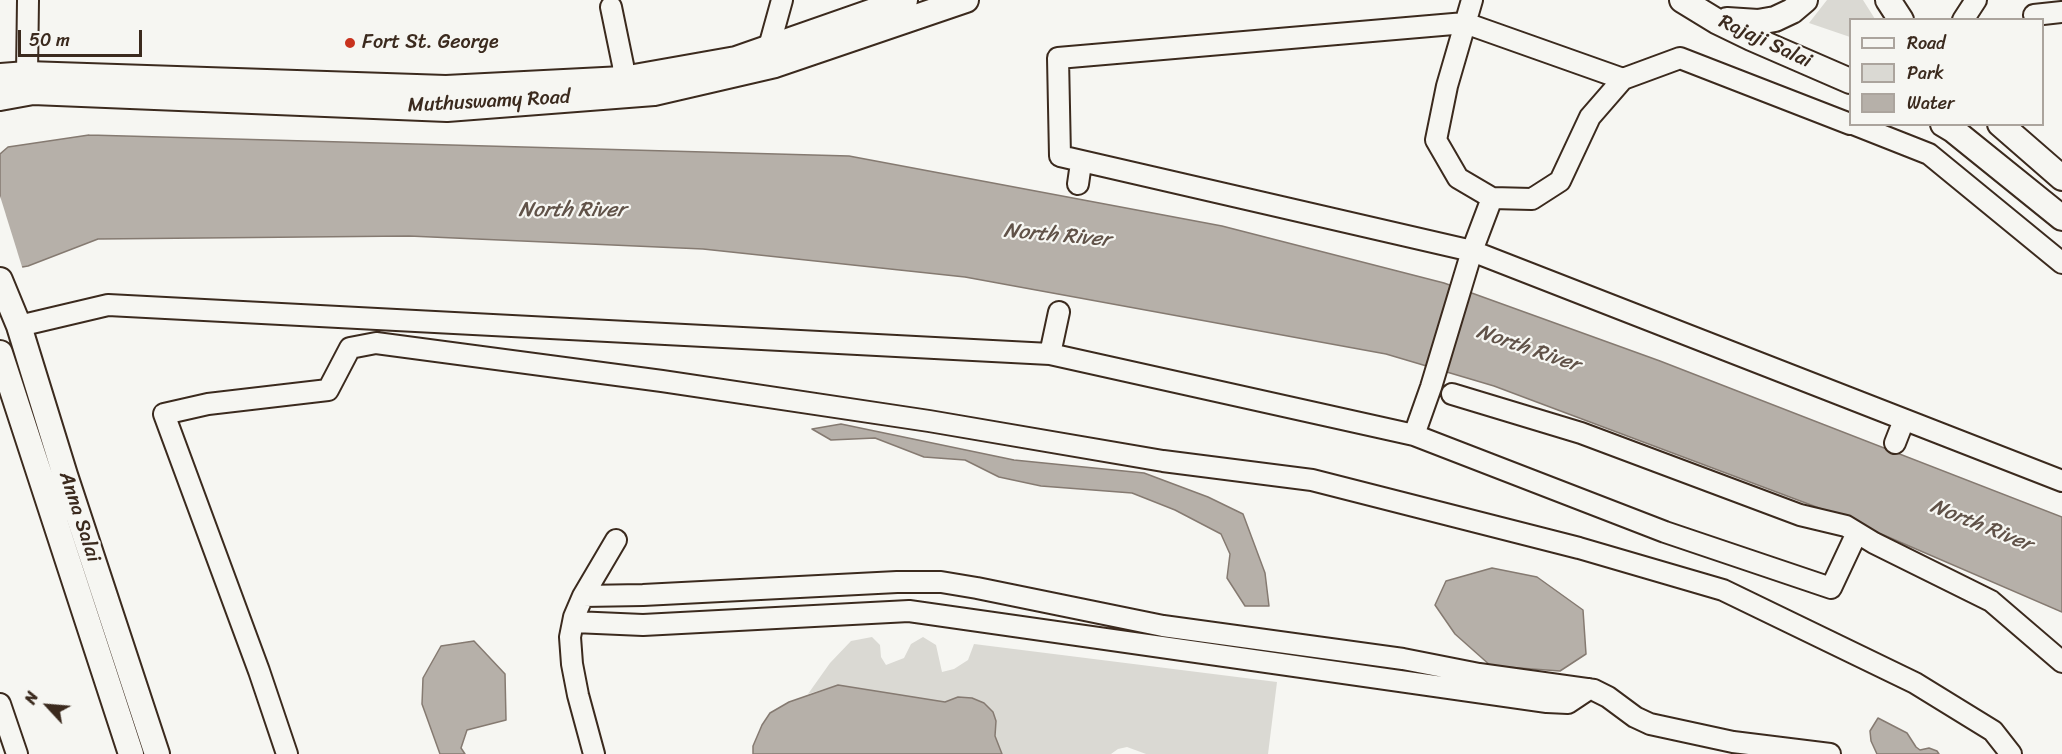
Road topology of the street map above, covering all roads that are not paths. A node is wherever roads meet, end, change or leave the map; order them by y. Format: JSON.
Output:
{"nodes":[{"id":1,"x":28,"y":0,"type":"edge"},
{"id":2,"x":782,"y":0,"type":"edge"},
{"id":3,"x":905,"y":0,"type":"edge"},
{"id":4,"x":966,"y":0,"type":"edge"},
{"id":5,"x":1472,"y":0,"type":"edge"},
{"id":6,"x":1682,"y":0,"type":"edge"},
{"id":7,"x":1805,"y":0,"type":"edge"},
{"id":8,"x":1888,"y":0,"type":"edge"},
{"id":9,"x":1976,"y":0,"type":"edge"},
{"id":10,"x":611,"y":7,"type":"dead end"},
{"id":11,"x":2062,"y":12,"type":"edge"},
{"id":12,"x":2034,"y":15,"type":"dead end"},
{"id":13,"x":1708,"y":16,"type":"junction"},
{"id":14,"x":1900,"y":18,"type":"edge"},
{"id":15,"x":1964,"y":18,"type":"edge"},
{"id":16,"x":1465,"y":23,"type":"junction"},
{"id":17,"x":769,"y":47,"type":"junction"},
{"id":18,"x":27,"y":74,"type":"junction"},
{"id":19,"x":0,"y":76,"type":"edge"},
{"id":20,"x":1623,"y":79,"type":"junction"},
{"id":21,"x":1849,"y":80,"type":"edge"},
{"id":22,"x":623,"y":87,"type":"junction"},
{"id":23,"x":0,"y":98,"type":"edge"},
{"id":24,"x":1849,"y":123,"type":"edge"},
{"id":25,"x":1857,"y":126,"type":"edge"},
{"id":26,"x":1946,"y":126,"type":"edge"},
{"id":27,"x":2002,"y":126,"type":"edge"},
{"id":28,"x":1081,"y":163,"type":"junction"},
{"id":29,"x":2062,"y":178,"type":"edge"},
{"id":30,"x":1078,"y":184,"type":"dead end"},
{"id":31,"x":1492,"y":198,"type":"junction"},
{"id":32,"x":2062,"y":219,"type":"edge"},
{"id":33,"x":1472,"y":251,"type":"junction"},
{"id":34,"x":2062,"y":263,"type":"edge"},
{"id":35,"x":0,"y":281,"type":"edge"},
{"id":36,"x":1059,"y":312,"type":"dead end"},
{"id":37,"x":19,"y":326,"type":"junction"},
{"id":38,"x":0,"y":352,"type":"edge"},
{"id":39,"x":1050,"y":354,"type":"junction"},
{"id":40,"x":5,"y":385,"type":"edge"},
{"id":41,"x":1452,"y":394,"type":"dead end"},
{"id":42,"x":1904,"y":420,"type":"junction"},
{"id":43,"x":1414,"y":435,"type":"junction"},
{"id":44,"x":1895,"y":443,"type":"dead end"},
{"id":45,"x":2062,"y":481,"type":"edge"},
{"id":46,"x":1854,"y":539,"type":"dead end"},
{"id":47,"x":616,"y":540,"type":"dead end"},
{"id":48,"x":583,"y":596,"type":"junction"},
{"id":49,"x":574,"y":622,"type":"junction"},
{"id":50,"x":2062,"y":662,"type":"edge"},
{"id":51,"x":1589,"y":689,"type":"junction"},
{"id":52,"x":0,"y":704,"type":"edge"},
{"id":53,"x":17,"y":754,"type":"edge"},
{"id":54,"x":131,"y":754,"type":"edge"},
{"id":55,"x":157,"y":754,"type":"edge"},
{"id":56,"x":287,"y":754,"type":"edge"},
{"id":57,"x":594,"y":754,"type":"edge"},
{"id":58,"x":1830,"y":754,"type":"edge"},
{"id":59,"x":2011,"y":754,"type":"edge"}],
"edges":[{"from":1,"to":18,"type":"street"},
{"from":2,"to":17,"type":"street"},
{"from":3,"to":17,"type":"main road","name":"Muthuswamy Road"},
{"from":4,"to":22,"type":"main road","name":"Muthuswamy Road"},
{"from":5,"to":16,"type":"street"},
{"from":6,"to":13,"type":"main road","name":"Rajaji Salai"},
{"from":7,"to":13,"type":"main road"},
{"from":8,"to":14,"type":"main road"},
{"from":9,"to":15,"type":"street"},
{"from":10,"to":22,"type":"street"},
{"from":11,"to":12,"type":"street"},
{"from":13,"to":21,"type":"main road","name":"Rajaji Salai"},
{"from":16,"to":20,"type":"street"},
{"from":16,"to":28,"type":"street"},
{"from":16,"to":31,"type":"street"},
{"from":17,"to":22,"type":"main road","name":"Muthuswamy Road"},
{"from":18,"to":19,"type":"main road","name":"Muthuswamy Road"},
{"from":18,"to":22,"type":"main road","name":"Muthuswamy Road"},
{"from":20,"to":24,"type":"street"},
{"from":20,"to":31,"type":"street"},
{"from":22,"to":23,"type":"main road","name":"Muthuswamy Road"},
{"from":25,"to":34,"type":"street"},
{"from":26,"to":32,"type":"main road"},
{"from":27,"to":29,"type":"main road"},
{"from":28,"to":30,"type":"street"},
{"from":28,"to":33,"type":"street"},
{"from":31,"to":33,"type":"street"},
{"from":33,"to":42,"type":"street"},
{"from":33,"to":43,"type":"street"},
{"from":35,"to":37,"type":"main road","name":"Anna Salai"},
{"from":36,"to":39,"type":"street"},
{"from":37,"to":39,"type":"street"},
{"from":37,"to":55,"type":"main road","name":"Anna Salai"},
{"from":38,"to":40,"type":"main road","name":"Anna Salai"},
{"from":39,"to":43,"type":"street"},
{"from":40,"to":54,"type":"main road","name":"Anna Salai"},
{"from":41,"to":50,"type":"street"},
{"from":42,"to":44,"type":"street"},
{"from":42,"to":45,"type":"street"},
{"from":43,"to":46,"type":"street"},
{"from":47,"to":48,"type":"street"},
{"from":48,"to":49,"type":"street"},
{"from":48,"to":51,"type":"street"},
{"from":49,"to":51,"type":"street"},
{"from":49,"to":57,"type":"street"},
{"from":51,"to":58,"type":"street"},
{"from":52,"to":53,"type":"street"},
{"from":56,"to":59,"type":"street"}]}
